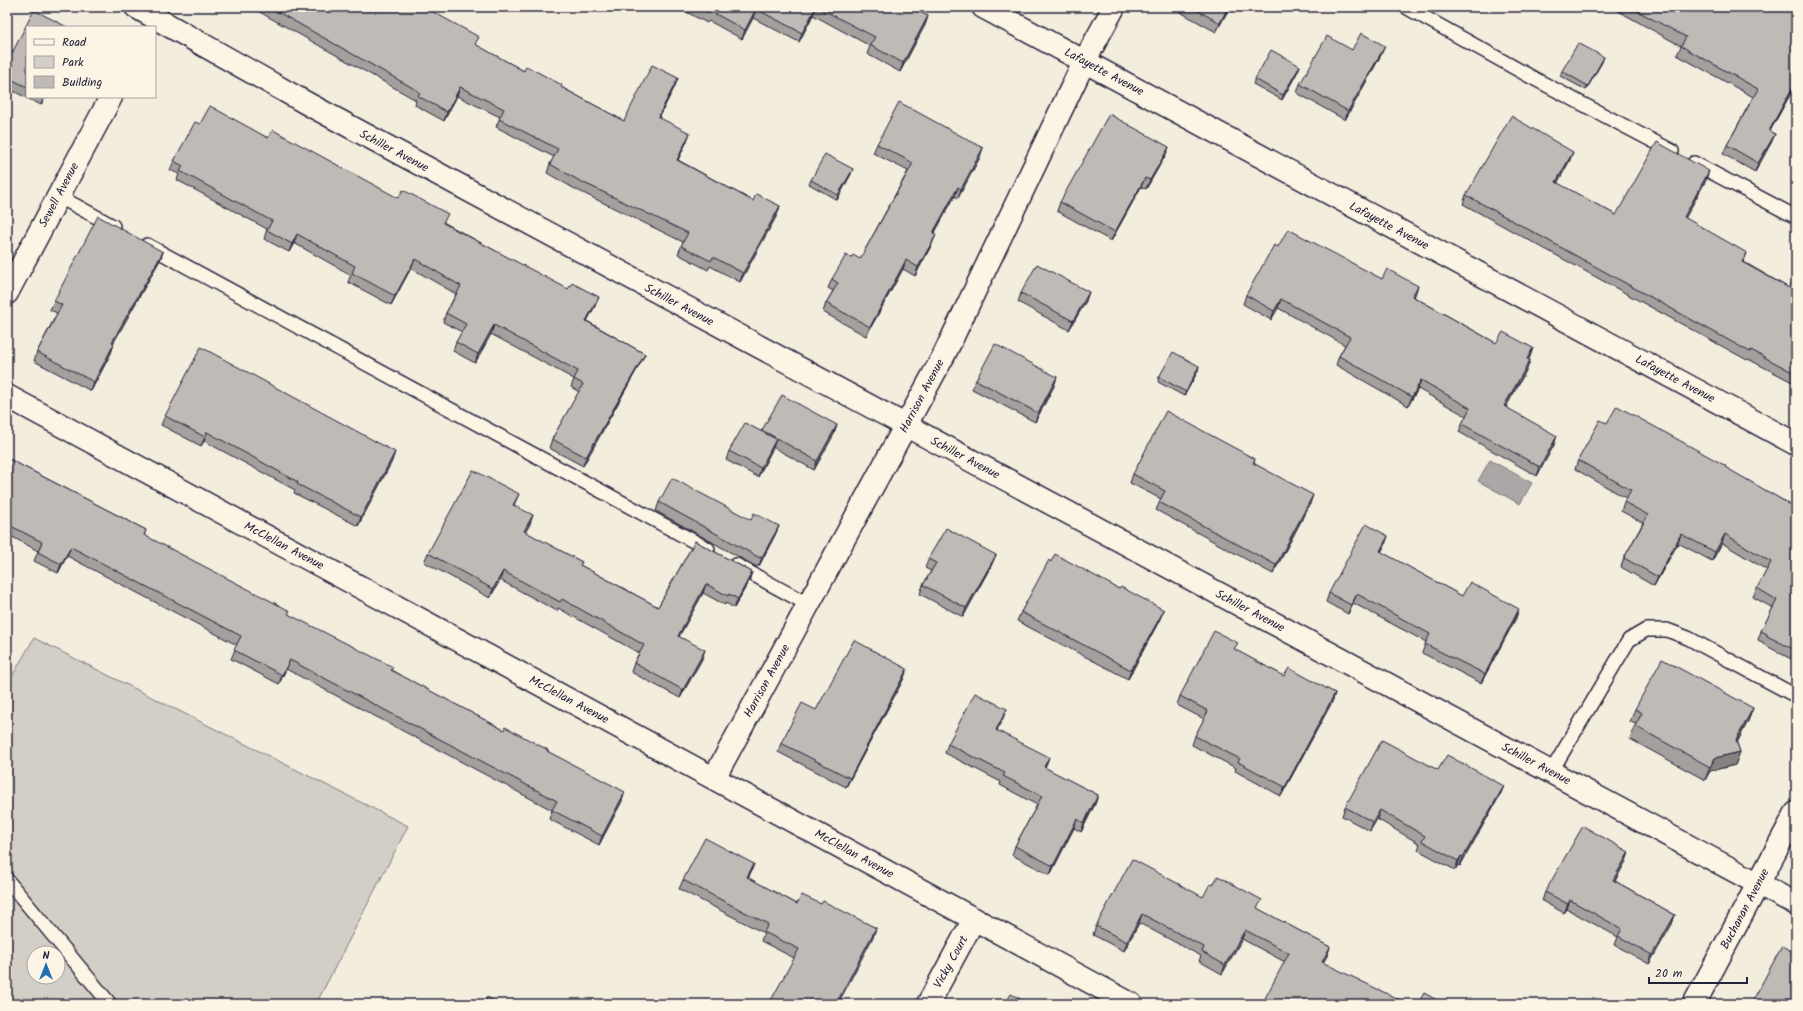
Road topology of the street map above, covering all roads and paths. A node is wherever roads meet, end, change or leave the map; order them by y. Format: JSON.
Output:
{"nodes":[{"id":1,"x":983,"y":7,"type":"edge"},
{"id":2,"x":1114,"y":7,"type":"edge"},
{"id":3,"x":1406,"y":7,"type":"edge"},
{"id":4,"x":149,"y":14,"type":"edge"},
{"id":5,"x":1084,"y":62,"type":"junction"},
{"id":6,"x":110,"y":98,"type":"edge"},
{"id":7,"x":58,"y":196,"type":"junction"},
{"id":8,"x":1796,"y":217,"type":"edge"},
{"id":9,"x":121,"y":230,"type":"edge"},
{"id":10,"x":135,"y":238,"type":"edge"},
{"id":11,"x":7,"y":293,"type":"edge"},
{"id":12,"x":7,"y":396,"type":"edge"},
{"id":13,"x":906,"y":427,"type":"junction"},
{"id":14,"x":1796,"y":444,"type":"edge"},
{"id":15,"x":809,"y":605,"type":"junction"},
{"id":16,"x":1796,"y":696,"type":"edge"},
{"id":17,"x":1551,"y":772,"type":"junction"},
{"id":18,"x":714,"y":778,"type":"junction"},
{"id":19,"x":1796,"y":813,"type":"edge"},
{"id":20,"x":7,"y":880,"type":"edge"},
{"id":21,"x":1759,"y":884,"type":"junction"},
{"id":22,"x":1796,"y":904,"type":"edge"},
{"id":23,"x":974,"y":919,"type":"junction"},
{"id":24,"x":110,"y":1004,"type":"edge"},
{"id":25,"x":928,"y":1004,"type":"edge"},
{"id":26,"x":1131,"y":1004,"type":"edge"},
{"id":27,"x":1694,"y":1004,"type":"edge"}],
"edges":[{"from":1,"to":5,"type":"street","name":"Lafayette Avenue"},
{"from":2,"to":5,"type":"street","name":"Harrison Avenue"},
{"from":3,"to":8,"type":"lane"},
{"from":4,"to":13,"type":"street","name":"Schiller Avenue"},
{"from":5,"to":13,"type":"street","name":"Harrison Avenue"},
{"from":5,"to":14,"type":"street","name":"Lafayette Avenue"},
{"from":6,"to":7,"type":"street","name":"Sewell Avenue"},
{"from":7,"to":9,"type":"lane"},
{"from":7,"to":11,"type":"street","name":"Sewell Avenue"},
{"from":10,"to":15,"type":"lane"},
{"from":12,"to":18,"type":"street","name":"McClellan Avenue"},
{"from":13,"to":15,"type":"street","name":"Harrison Avenue"},
{"from":13,"to":17,"type":"street","name":"Schiller Avenue"},
{"from":15,"to":18,"type":"street","name":"Harrison Avenue"},
{"from":16,"to":17,"type":"lane"},
{"from":17,"to":21,"type":"street","name":"Schiller Avenue"},
{"from":18,"to":23,"type":"street","name":"McClellan Avenue"},
{"from":19,"to":21,"type":"street","name":"Buchanan Avenue"},
{"from":20,"to":24,"type":"lane"},
{"from":21,"to":22,"type":"street","name":"Schiller Avenue"},
{"from":21,"to":27,"type":"street","name":"Buchanan Avenue"},
{"from":23,"to":25,"type":"street","name":"Vicky Court"},
{"from":23,"to":26,"type":"street","name":"McClellan Avenue"}]}
